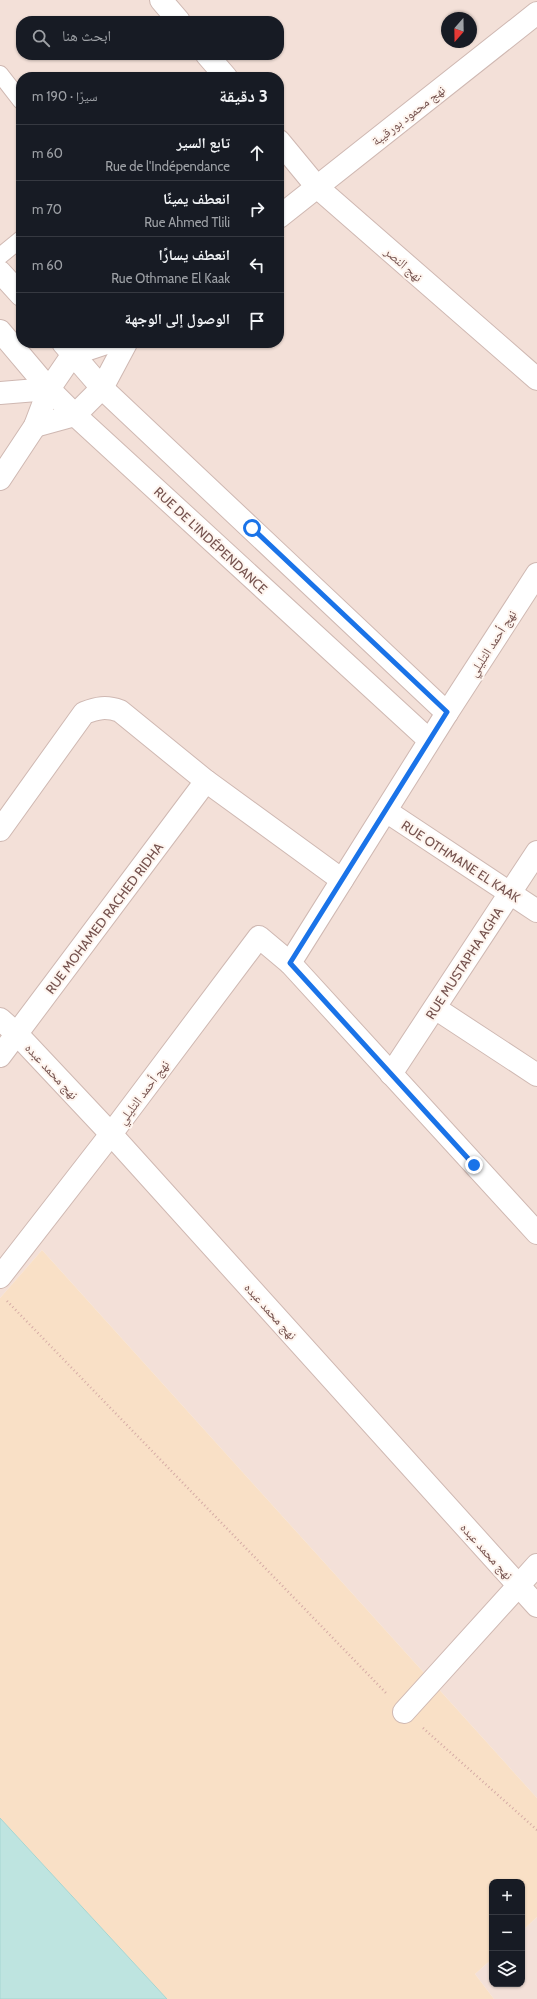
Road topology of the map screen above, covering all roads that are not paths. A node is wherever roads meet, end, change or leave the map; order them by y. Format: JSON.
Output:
{"nodes":[{"id":1,"x":161,"y":0,"type":"edge"},
{"id":2,"x":537,"y":13,"type":"edge"},
{"id":3,"x":175,"y":16,"type":"edge"},
{"id":4,"x":211,"y":60,"type":"edge"},
{"id":5,"x":222,"y":72,"type":"edge"},
{"id":6,"x":0,"y":74,"type":"edge"},
{"id":7,"x":16,"y":95,"type":"edge"},
{"id":8,"x":284,"y":147,"type":"edge"},
{"id":9,"x":317,"y":187,"type":"junction"},
{"id":10,"x":284,"y":213,"type":"edge"},
{"id":11,"x":16,"y":243,"type":"edge"},
{"id":12,"x":0,"y":256,"type":"edge"},
{"id":13,"x":0,"y":272,"type":"edge"},
{"id":14,"x":16,"y":290,"type":"edge"},
{"id":15,"x":0,"y":331,"type":"edge"},
{"id":16,"x":123,"y":348,"type":"edge"},
{"id":17,"x":68,"y":349,"type":"edge"},
{"id":18,"x":537,"y":379,"type":"edge"},
{"id":19,"x":102,"y":388,"type":"junction"},
{"id":20,"x":49,"y":389,"type":"junction"},
{"id":21,"x":0,"y":393,"type":"edge"},
{"id":22,"x":75,"y":415,"type":"junction"},
{"id":23,"x":35,"y":426,"type":"junction"},
{"id":24,"x":0,"y":479,"type":"edge"},
{"id":25,"x":533,"y":588,"type":"edge"},
{"id":26,"x":447,"y":712,"type":"junction"},
{"id":27,"x":429,"y":740,"type":"junction"},
{"id":28,"x":206,"y":780,"type":"junction"},
{"id":29,"x":386,"y":811,"type":"junction"},
{"id":30,"x":0,"y":830,"type":"edge"},
{"id":31,"x":537,"y":852,"type":"edge"},
{"id":32,"x":342,"y":880,"type":"junction"},
{"id":33,"x":510,"y":894,"type":"junction"},
{"id":34,"x":537,"y":912,"type":"edge"},
{"id":35,"x":290,"y":963,"type":"junction"},
{"id":36,"x":435,"y":1008,"type":"junction"},
{"id":37,"x":0,"y":1019,"type":"edge"},
{"id":38,"x":17,"y":1034,"type":"junction"},
{"id":39,"x":0,"y":1056,"type":"edge"},
{"id":40,"x":391,"y":1074,"type":"junction"},
{"id":41,"x":537,"y":1075,"type":"edge"},
{"id":42,"x":111,"y":1134,"type":"junction"},
{"id":43,"x":537,"y":1233,"type":"edge"},
{"id":44,"x":0,"y":1277,"type":"edge"},
{"id":45,"x":537,"y":1565,"type":"edge"},
{"id":46,"x":518,"y":1586,"type":"junction"},
{"id":47,"x":537,"y":1606,"type":"edge"},
{"id":48,"x":404,"y":1712,"type":"road end"}],
"edges":[{"from":1,"to":3,"type":"street"},
{"from":2,"to":9,"type":"street","name":"نهج محمود بورقيبة"},
{"from":4,"to":5,"type":"street"},
{"from":6,"to":7,"type":"lane"},
{"from":8,"to":9,"type":"street","name":"نهج النصر"},
{"from":9,"to":10,"type":"street","name":"نهج محمود بورقيبة"},
{"from":9,"to":18,"type":"street","name":"نهج النصر"},
{"from":11,"to":12,"type":"lane"},
{"from":13,"to":14,"type":"street"},
{"from":15,"to":20,"type":"street","name":"RUE DE L'INDÉPENDANCE"},
{"from":16,"to":19,"type":"street"},
{"from":17,"to":19,"type":"street"},
{"from":17,"to":20,"type":"street"},
{"from":19,"to":22,"type":"street"},
{"from":19,"to":26,"type":"street"},
{"from":20,"to":21,"type":"street"},
{"from":20,"to":22,"type":"street","name":"RUE DE L'INDÉPENDANCE"},
{"from":20,"to":23,"type":"street"},
{"from":22,"to":23,"type":"street"},
{"from":22,"to":27,"type":"street","name":"RUE DE L'INDÉPENDANCE"},
{"from":23,"to":24,"type":"street"},
{"from":25,"to":26,"type":"street","name":"نهج أحمد التليلي"},
{"from":26,"to":27,"type":"street","name":"نهج أحمد التليلي"},
{"from":27,"to":29,"type":"street","name":"نهج أحمد التليلي"},
{"from":28,"to":30,"type":"street"},
{"from":28,"to":32,"type":"street"},
{"from":28,"to":38,"type":"street","name":"RUE MOHAMED RACHED RIDHA"},
{"from":29,"to":32,"type":"street","name":"نهج أحمد التليلي"},
{"from":29,"to":33,"type":"street","name":"RUE OTHMANE EL KAAK"},
{"from":31,"to":33,"type":"street","name":"RUE MUSTAPHA AGHA"},
{"from":32,"to":35,"type":"street","name":"نهج أحمد التليلي"},
{"from":33,"to":34,"type":"street","name":"RUE OTHMANE EL KAAK"},
{"from":33,"to":36,"type":"street","name":"RUE MUSTAPHA AGHA"},
{"from":35,"to":40,"type":"street"},
{"from":35,"to":42,"type":"street","name":"نهج أحمد التليلي"},
{"from":36,"to":40,"type":"street","name":"RUE MUSTAPHA AGHA"},
{"from":36,"to":41,"type":"street"},
{"from":37,"to":38,"type":"street","name":"نهج محمد عبده"},
{"from":38,"to":39,"type":"street","name":"RUE MOHAMED RACHED RIDHA"},
{"from":38,"to":42,"type":"street","name":"نهج محمد عبده"},
{"from":40,"to":43,"type":"street"},
{"from":42,"to":44,"type":"street","name":"نهج أحمد التليلي"},
{"from":42,"to":46,"type":"street","name":"نهج محمد عبده"},
{"from":45,"to":46,"type":"street"},
{"from":46,"to":47,"type":"street","name":"نهج محمد عبده"},
{"from":46,"to":48,"type":"street"}]}
